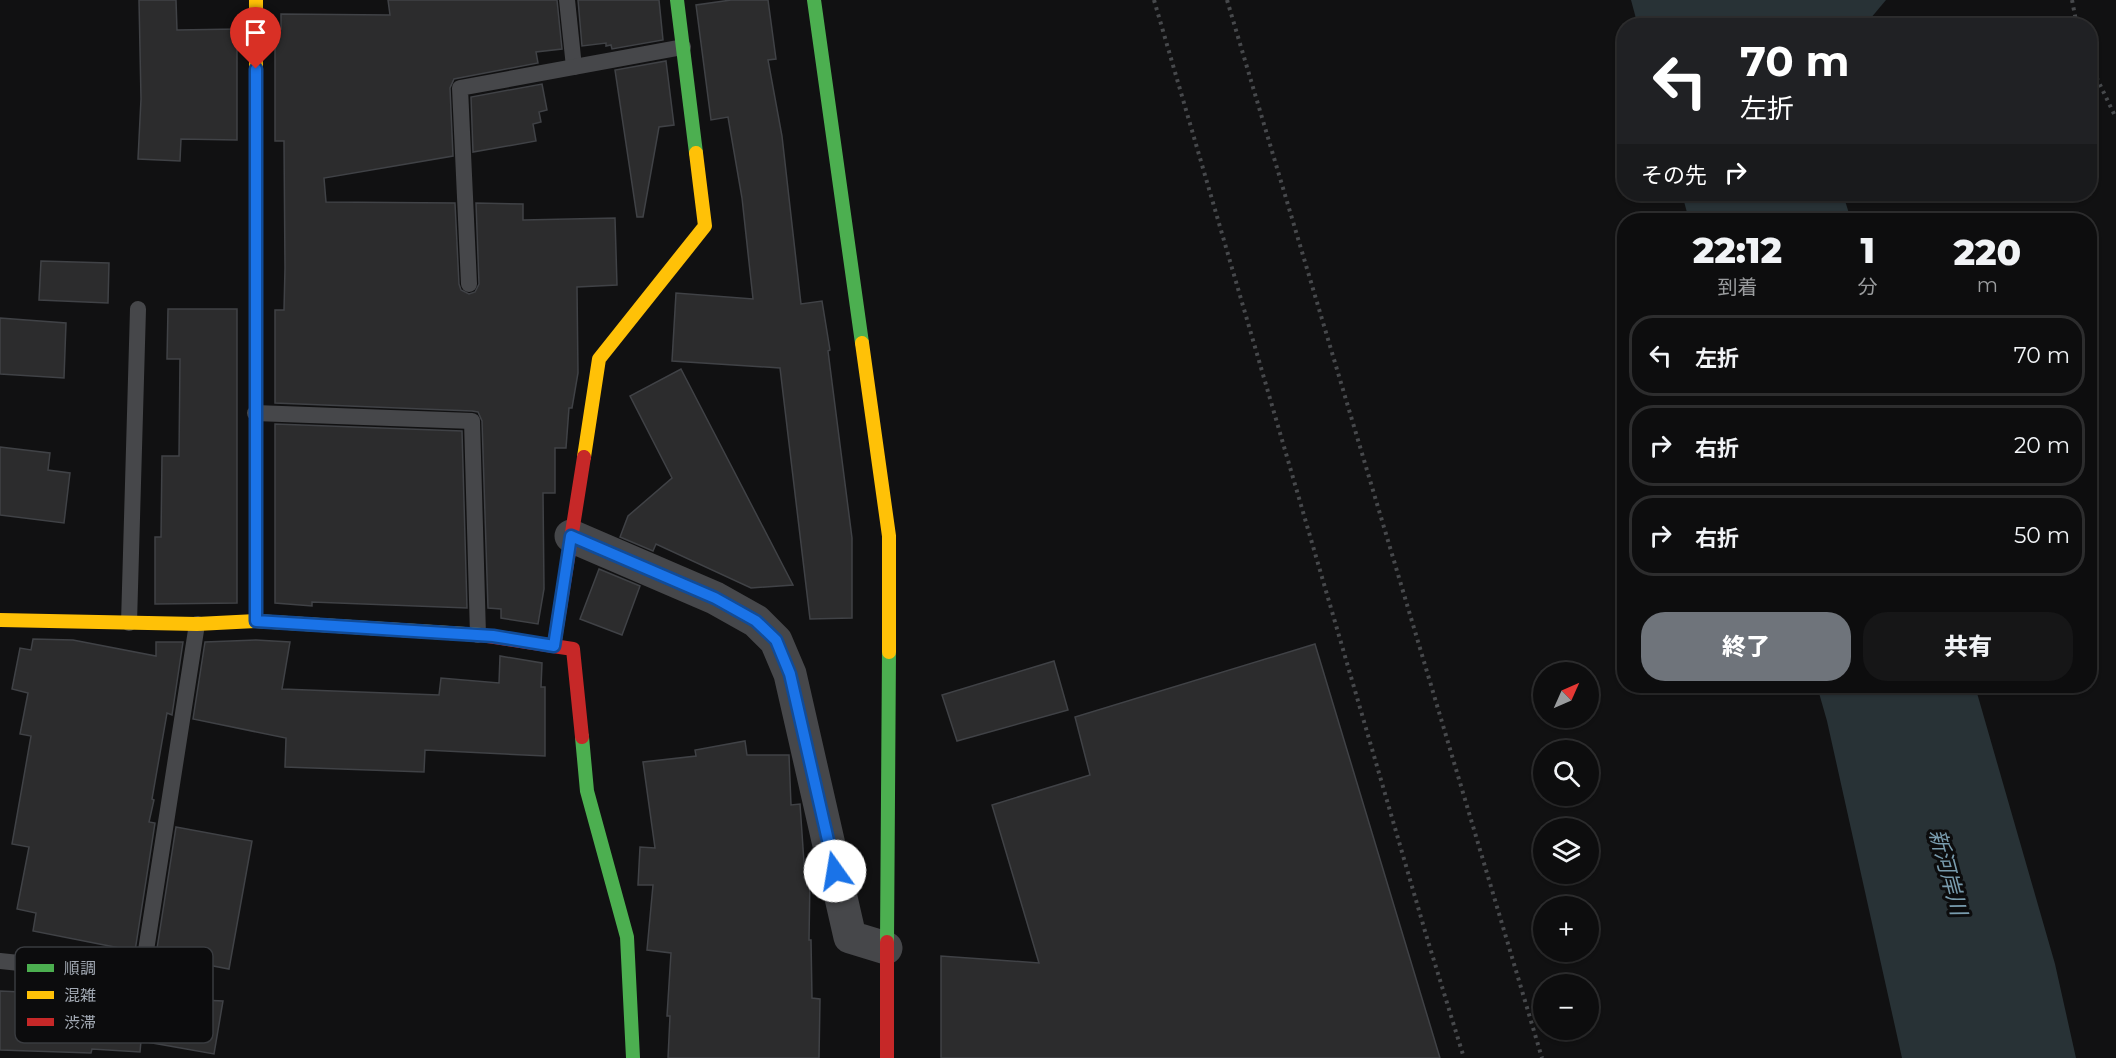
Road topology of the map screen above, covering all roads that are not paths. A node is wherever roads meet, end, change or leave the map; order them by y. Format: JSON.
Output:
{"nodes":[{"id":1,"x":256,"y":0,"type":"edge"},
{"id":2,"x":567,"y":0,"type":"edge"},
{"id":3,"x":677,"y":0,"type":"edge"},
{"id":4,"x":814,"y":0,"type":"edge"},
{"id":5,"x":682,"y":47,"type":"junction"},
{"id":6,"x":574,"y":67,"type":"junction"},
{"id":7,"x":470,"y":284,"type":"dead end"},
{"id":8,"x":138,"y":309,"type":"dead end"},
{"id":9,"x":255,"y":413,"type":"junction"},
{"id":10,"x":571,"y":536,"type":"junction"},
{"id":11,"x":0,"y":620,"type":"edge"},
{"id":12,"x":256,"y":621,"type":"junction"},
{"id":13,"x":129,"y":623,"type":"junction"},
{"id":14,"x":197,"y":624,"type":"junction"},
{"id":15,"x":478,"y":635,"type":"junction"},
{"id":16,"x":554,"y":646,"type":"junction"},
{"id":17,"x":147,"y":947,"type":"edge"},
{"id":18,"x":886,"y":948,"type":"junction"},
{"id":19,"x":0,"y":961,"type":"edge"},
{"id":20,"x":15,"y":963,"type":"edge"},
{"id":21,"x":633,"y":1058,"type":"edge"},
{"id":22,"x":887,"y":1058,"type":"edge"}],
"edges":[{"from":1,"to":9,"type":"street"},
{"from":2,"to":6,"type":"lane"},
{"from":3,"to":5,"type":"street"},
{"from":4,"to":18,"type":"street"},
{"from":5,"to":6,"type":"lane"},
{"from":5,"to":10,"type":"street"},
{"from":6,"to":7,"type":"lane"},
{"from":8,"to":13,"type":"lane"},
{"from":9,"to":12,"type":"street"},
{"from":9,"to":15,"type":"lane"},
{"from":10,"to":16,"type":"street"},
{"from":10,"to":18,"type":"street"},
{"from":11,"to":13,"type":"street"},
{"from":12,"to":14,"type":"street"},
{"from":12,"to":15,"type":"street"},
{"from":13,"to":14,"type":"street"},
{"from":14,"to":17,"type":"lane"},
{"from":15,"to":16,"type":"street"},
{"from":16,"to":21,"type":"street"},
{"from":18,"to":22,"type":"street"},
{"from":19,"to":20,"type":"lane"}]}
